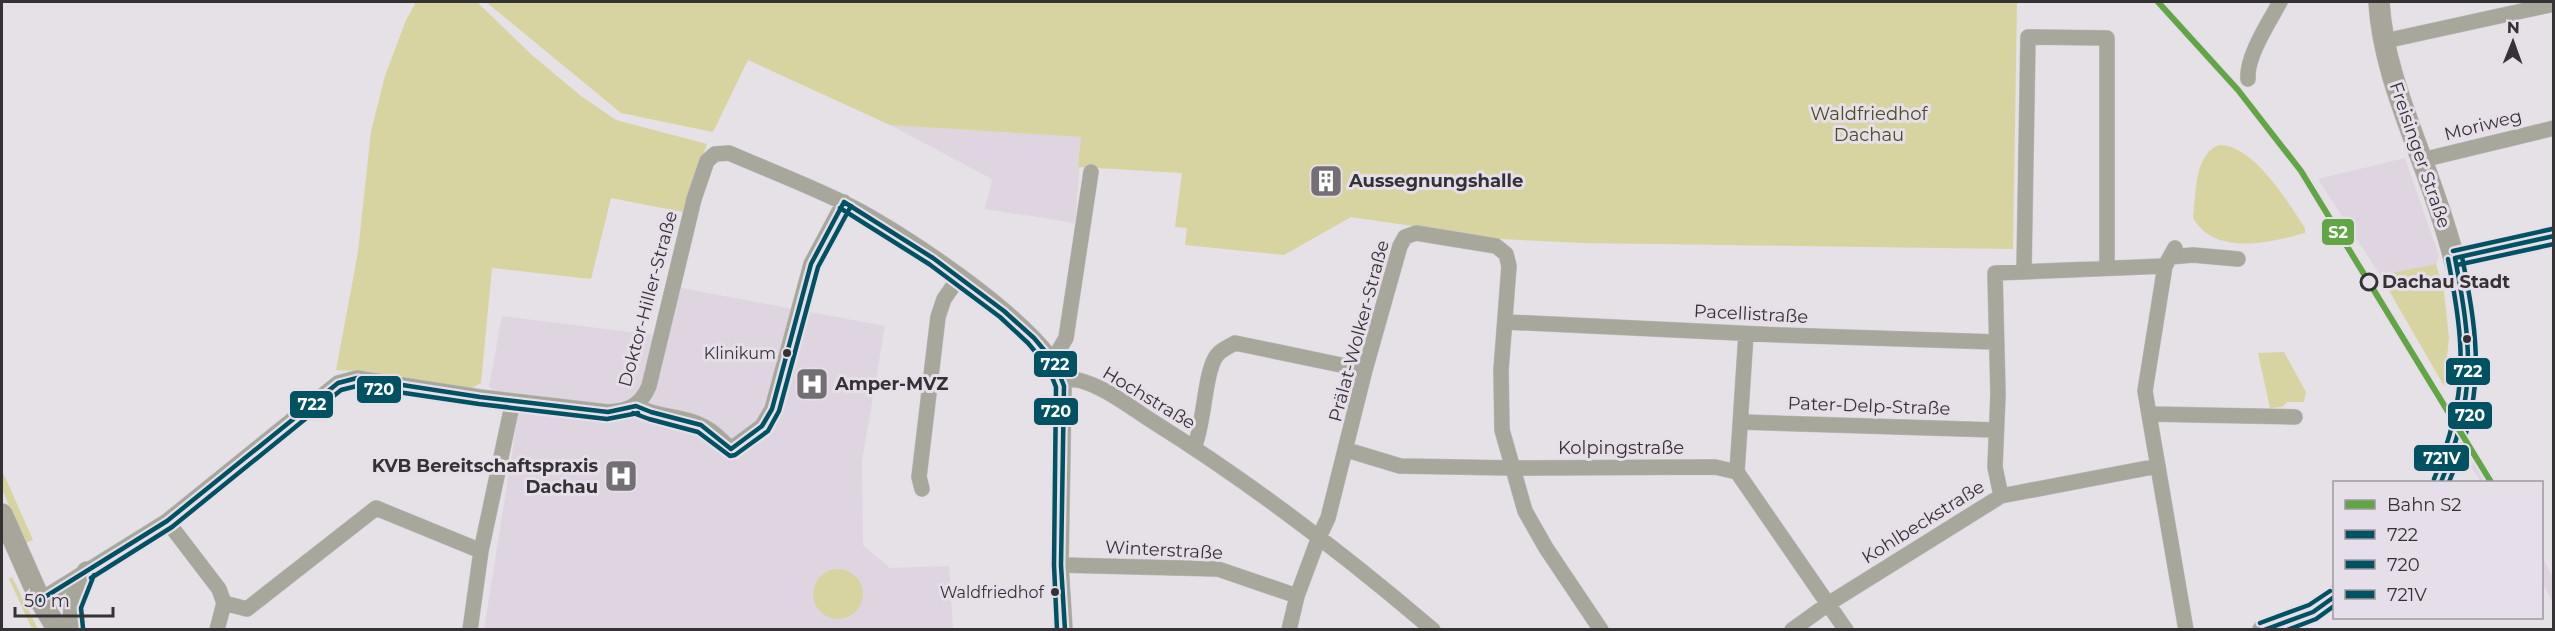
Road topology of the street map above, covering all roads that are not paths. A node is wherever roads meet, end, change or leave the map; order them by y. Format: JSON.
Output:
{"nodes":[{"id":1,"x":2280,"y":2,"type":"edge"},
{"id":2,"x":2379,"y":2,"type":"edge"},
{"id":3,"x":2553,"y":3,"type":"edge"},
{"id":4,"x":2538,"y":4,"type":"edge"},
{"id":5,"x":2385,"y":40,"type":"junction"},
{"id":6,"x":2248,"y":79,"type":"dead end"},
{"id":7,"x":2553,"y":128,"type":"edge"},
{"id":8,"x":2422,"y":160,"type":"junction"},
{"id":9,"x":1091,"y":172,"type":"dead end"},
{"id":10,"x":844,"y":202,"type":"junction"},
{"id":11,"x":2553,"y":236,"type":"edge"},
{"id":12,"x":2170,"y":257,"type":"junction"},
{"id":13,"x":2455,"y":258,"type":"junction"},
{"id":14,"x":2238,"y":259,"type":"dead end"},
{"id":15,"x":2107,"y":268,"type":"junction"},
{"id":16,"x":2024,"y":270,"type":"junction"},
{"id":17,"x":960,"y":276,"type":"junction"},
{"id":18,"x":1506,"y":322,"type":"junction"},
{"id":19,"x":1746,"y":334,"type":"junction"},
{"id":20,"x":1996,"y":342,"type":"junction"},
{"id":21,"x":1053,"y":360,"type":"junction"},
{"id":22,"x":1365,"y":370,"type":"junction"},
{"id":23,"x":1063,"y":378,"type":"junction"},
{"id":24,"x":513,"y":401,"type":"junction"},
{"id":25,"x":636,"y":406,"type":"junction"},
{"id":26,"x":2149,"y":414,"type":"junction"},
{"id":27,"x":2295,"y":417,"type":"dead end"},
{"id":28,"x":1742,"y":422,"type":"junction"},
{"id":29,"x":1996,"y":430,"type":"junction"},
{"id":30,"x":1194,"y":447,"type":"junction"},
{"id":31,"x":1347,"y":450,"type":"junction"},
{"id":32,"x":2158,"y":466,"type":"junction"},
{"id":33,"x":1512,"y":468,"type":"junction"},
{"id":34,"x":1737,"y":472,"type":"junction"},
{"id":35,"x":2442,"y":481,"type":"edge"},
{"id":36,"x":922,"y":489,"type":"dead end"},
{"id":37,"x":2001,"y":496,"type":"junction"},
{"id":38,"x":2,"y":514,"type":"edge"},
{"id":39,"x":167,"y":520,"type":"junction"},
{"id":40,"x":1318,"y":537,"type":"junction"},
{"id":41,"x":481,"y":551,"type":"junction"},
{"id":42,"x":1061,"y":565,"type":"junction"},
{"id":43,"x":87,"y":572,"type":"junction"},
{"id":44,"x":1297,"y":596,"type":"junction"},
{"id":45,"x":2333,"y":598,"type":"edge"},
{"id":46,"x":40,"y":600,"type":"junction"},
{"id":47,"x":224,"y":603,"type":"junction"},
{"id":48,"x":1828,"y":604,"type":"junction"},
{"id":49,"x":58,"y":630,"type":"edge"},
{"id":50,"x":76,"y":630,"type":"edge"},
{"id":51,"x":217,"y":630,"type":"edge"},
{"id":52,"x":470,"y":630,"type":"edge"},
{"id":53,"x":1065,"y":630,"type":"edge"},
{"id":54,"x":1289,"y":630,"type":"edge"},
{"id":55,"x":1433,"y":630,"type":"edge"},
{"id":56,"x":1601,"y":630,"type":"edge"},
{"id":57,"x":1792,"y":630,"type":"edge"},
{"id":58,"x":1846,"y":630,"type":"edge"},
{"id":59,"x":2186,"y":630,"type":"edge"},
{"id":60,"x":2263,"y":630,"type":"edge"}],
"edges":[{"from":1,"to":6,"type":"street"},
{"from":2,"to":5,"type":"main road","name":"Freisinger Straße"},
{"from":3,"to":4,"type":"street"},
{"from":4,"to":5,"type":"street"},
{"from":5,"to":8,"type":"main road","name":"Freisinger Straße"},
{"from":7,"to":8,"type":"street","name":"Moriweg"},
{"from":8,"to":13,"type":"main road","name":"Freisinger Straße"},
{"from":9,"to":21,"type":"street"},
{"from":10,"to":17,"type":"street"},
{"from":10,"to":25,"type":"street"},
{"from":10,"to":25,"type":"street","name":"Doktor-Hiller-Straße"},
{"from":11,"to":13,"type":"street"},
{"from":12,"to":14,"type":"street"},
{"from":12,"to":15,"type":"street"},
{"from":12,"to":26,"type":"street"},
{"from":13,"to":35,"type":"main road","name":"Freisinger Straße"},
{"from":15,"to":16,"type":"street"},
{"from":15,"to":16,"type":"street"},
{"from":16,"to":20,"type":"street"},
{"from":17,"to":21,"type":"street"},
{"from":17,"to":36,"type":"street"},
{"from":18,"to":19,"type":"street","name":"Pacellistraße"},
{"from":18,"to":22,"type":"street","name":"Prälat-Wolker-Straße"},
{"from":18,"to":33,"type":"street","name":"Prälat-Wolker-Straße"},
{"from":19,"to":20,"type":"street","name":"Pacellistraße"},
{"from":19,"to":28,"type":"street"},
{"from":20,"to":29,"type":"street"},
{"from":21,"to":23,"type":"street"},
{"from":22,"to":30,"type":"street"},
{"from":22,"to":31,"type":"street","name":"Prälat-Wolker-Straße"},
{"from":23,"to":30,"type":"street","name":"Hochstraße"},
{"from":23,"to":42,"type":"street"},
{"from":24,"to":25,"type":"street","name":"Doktor-Hiller-Straße"},
{"from":24,"to":39,"type":"street","name":"Doktor-Hiller-Straße"},
{"from":24,"to":41,"type":"street"},
{"from":26,"to":27,"type":"street"},
{"from":26,"to":32,"type":"street"},
{"from":28,"to":29,"type":"street","name":"Pater-Delp-Straße"},
{"from":28,"to":34,"type":"street"},
{"from":29,"to":37,"type":"street"},
{"from":30,"to":40,"type":"street","name":"Hochstraße"},
{"from":31,"to":33,"type":"street","name":"Kolpingstraße"},
{"from":31,"to":40,"type":"street","name":"Prälat-Wolker-Straße"},
{"from":32,"to":37,"type":"street","name":"Kohlbeckstraße"},
{"from":32,"to":59,"type":"street"},
{"from":33,"to":34,"type":"street","name":"Kolpingstraße"},
{"from":33,"to":56,"type":"street","name":"Prälat-Wolker-Straße"},
{"from":34,"to":48,"type":"street"},
{"from":37,"to":48,"type":"street","name":"Kohlbeckstraße"},
{"from":38,"to":46,"type":"main road"},
{"from":39,"to":43,"type":"street","name":"Doktor-Hiller-Straße"},
{"from":39,"to":47,"type":"street"},
{"from":40,"to":44,"type":"street","name":"Prälat-Wolker-Straße"},
{"from":40,"to":55,"type":"street","name":"Hochstraße"},
{"from":41,"to":47,"type":"street"},
{"from":41,"to":52,"type":"street"},
{"from":42,"to":44,"type":"street","name":"Winterstraße"},
{"from":42,"to":53,"type":"street"},
{"from":43,"to":46,"type":"street","name":"Doktor-Hiller-Straße"},
{"from":43,"to":50,"type":"main road"},
{"from":44,"to":54,"type":"street","name":"Prälat-Wolker-Straße"},
{"from":45,"to":60,"type":"main road"},
{"from":46,"to":49,"type":"main road"},
{"from":47,"to":51,"type":"street"},
{"from":48,"to":57,"type":"street","name":"Kohlbeckstraße"},
{"from":48,"to":58,"type":"street"}]}
